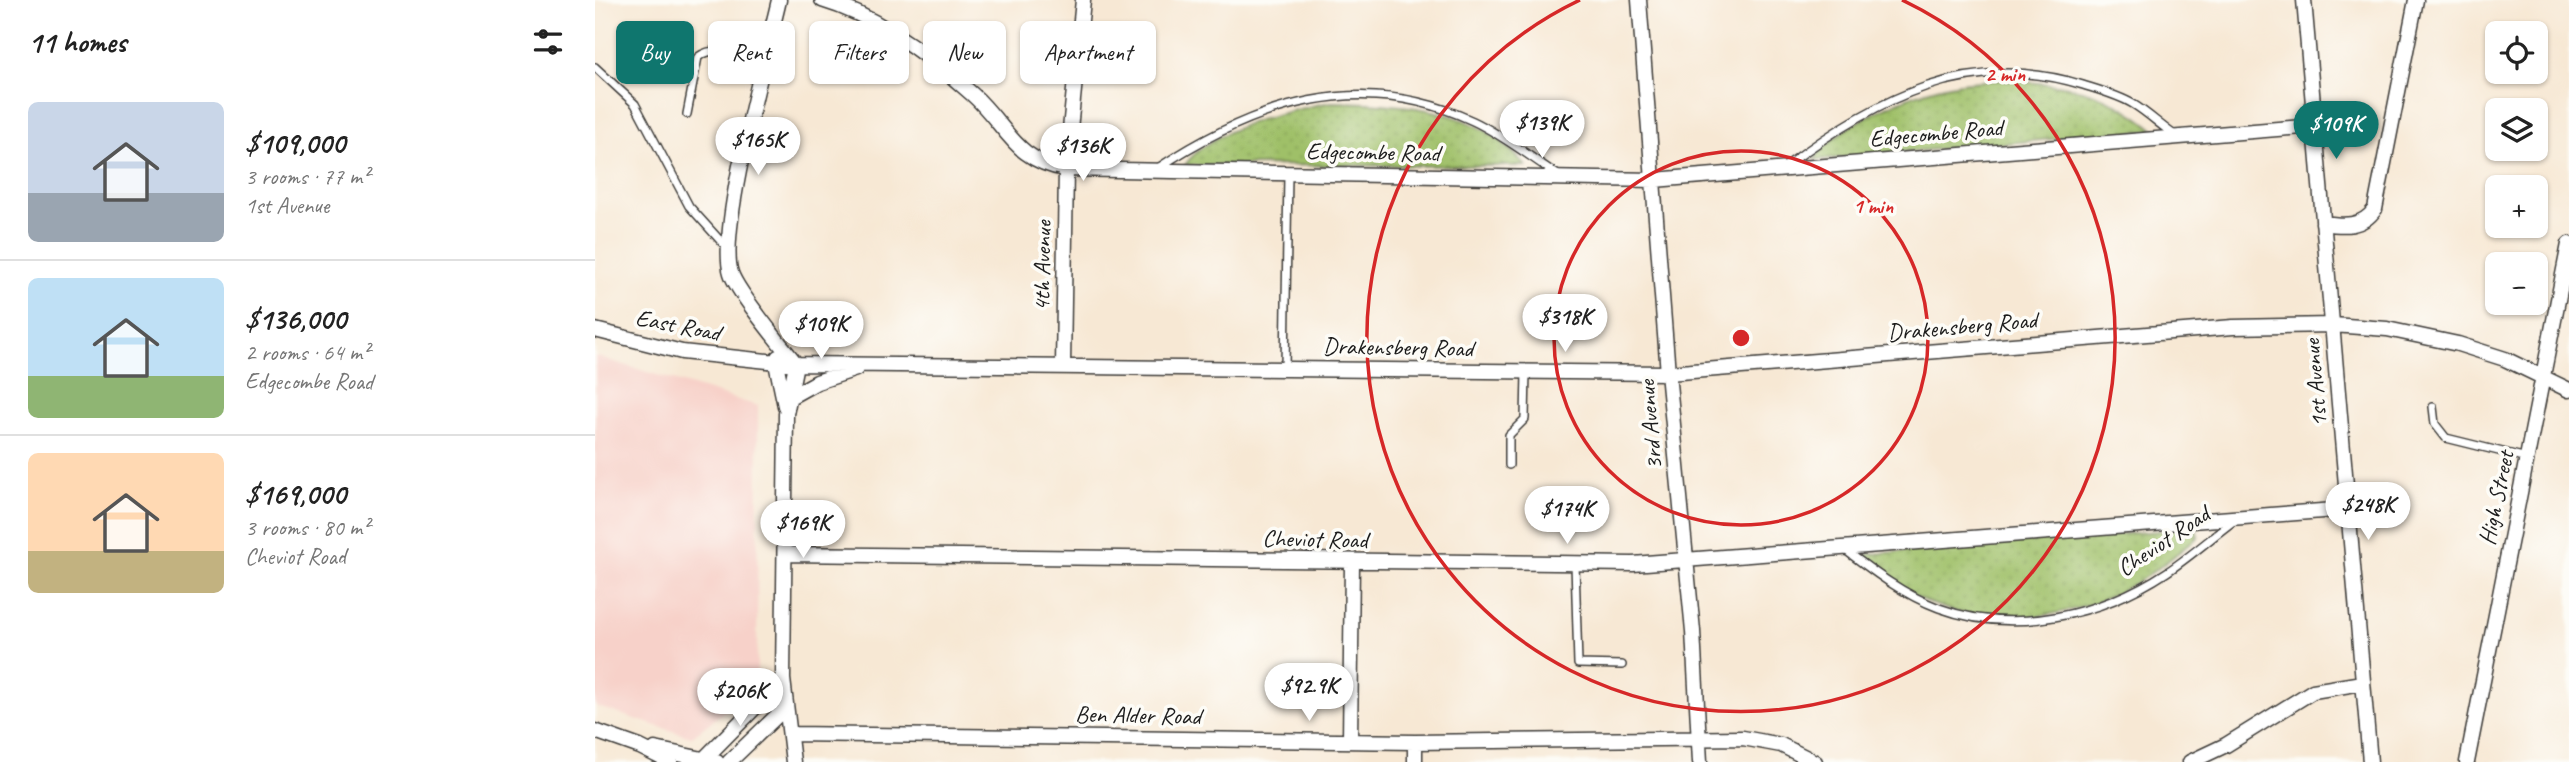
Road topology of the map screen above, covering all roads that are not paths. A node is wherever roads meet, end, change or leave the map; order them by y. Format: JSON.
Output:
{"nodes":[{"id":1,"x":779,"y":0,"type":"edge"},
{"id":2,"x":822,"y":0,"type":"edge"},
{"id":3,"x":1083,"y":0,"type":"edge"},
{"id":4,"x":1639,"y":0,"type":"edge"},
{"id":5,"x":2304,"y":0,"type":"edge"},
{"id":6,"x":2416,"y":0,"type":"edge"},
{"id":7,"x":774,"y":21,"type":"edge"},
{"id":8,"x":708,"y":51,"type":"edge"},
{"id":9,"x":595,"y":67,"type":"edge"},
{"id":10,"x":761,"y":84,"type":"edge"},
{"id":11,"x":687,"y":114,"type":"dead end"},
{"id":12,"x":2315,"y":125,"type":"junction"},
{"id":13,"x":2176,"y":137,"type":"junction"},
{"id":14,"x":1783,"y":168,"type":"junction"},
{"id":15,"x":1066,"y":169,"type":"junction"},
{"id":16,"x":1153,"y":171,"type":"junction"},
{"id":17,"x":1288,"y":173,"type":"junction"},
{"id":18,"x":1562,"y":177,"type":"junction"},
{"id":19,"x":1654,"y":180,"type":"junction"},
{"id":20,"x":2323,"y":223,"type":"junction"},
{"id":21,"x":2569,"y":244,"type":"edge"},
{"id":22,"x":728,"y":248,"type":"junction"},
{"id":23,"x":2333,"y":325,"type":"junction"},
{"id":24,"x":595,"y":330,"type":"edge"},
{"id":25,"x":782,"y":346,"type":"junction"},
{"id":26,"x":776,"y":363,"type":"junction"},
{"id":27,"x":796,"y":364,"type":"junction"},
{"id":28,"x":871,"y":365,"type":"junction"},
{"id":29,"x":1063,"y":366,"type":"junction"},
{"id":30,"x":1285,"y":368,"type":"junction"},
{"id":31,"x":1526,"y":371,"type":"junction"},
{"id":32,"x":1668,"y":373,"type":"junction"},
{"id":33,"x":2545,"y":378,"type":"junction"},
{"id":34,"x":2569,"y":390,"type":"edge"},
{"id":35,"x":790,"y":397,"type":"junction"},
{"id":36,"x":2433,"y":407,"type":"dead end"},
{"id":37,"x":786,"y":414,"type":"junction"},
{"id":38,"x":2528,"y":458,"type":"junction"},
{"id":39,"x":1509,"y":465,"type":"dead end"},
{"id":40,"x":2348,"y":509,"type":"junction"},
{"id":41,"x":2235,"y":520,"type":"junction"},
{"id":42,"x":1844,"y":549,"type":"junction"},
{"id":43,"x":785,"y":554,"type":"junction"},
{"id":44,"x":1685,"y":562,"type":"junction"},
{"id":45,"x":1353,"y":563,"type":"junction"},
{"id":46,"x":1575,"y":564,"type":"junction"},
{"id":47,"x":1622,"y":665,"type":"dead end"},
{"id":48,"x":783,"y":679,"type":"junction"},
{"id":49,"x":2362,"y":683,"type":"junction"},
{"id":50,"x":786,"y":707,"type":"junction"},
{"id":51,"x":595,"y":731,"type":"edge"},
{"id":52,"x":791,"y":734,"type":"junction"},
{"id":53,"x":1698,"y":740,"type":"junction"},
{"id":54,"x":1350,"y":741,"type":"junction"},
{"id":55,"x":1415,"y":742,"type":"junction"},
{"id":56,"x":640,"y":747,"type":"junction"},
{"id":57,"x":707,"y":760,"type":"edge"},
{"id":58,"x":670,"y":762,"type":"edge"},
{"id":59,"x":729,"y":762,"type":"edge"},
{"id":60,"x":793,"y":762,"type":"edge"},
{"id":61,"x":1415,"y":762,"type":"edge"},
{"id":62,"x":1700,"y":762,"type":"edge"},
{"id":63,"x":1815,"y":762,"type":"edge"},
{"id":64,"x":2190,"y":762,"type":"edge"},
{"id":65,"x":2369,"y":762,"type":"edge"},
{"id":66,"x":2467,"y":762,"type":"edge"}],
"edges":[{"from":1,"to":7,"type":"street"},
{"from":2,"to":15,"type":"street","name":"Edgecombe Road"},
{"from":3,"to":15,"type":"street","name":"4th Avenue"},
{"from":4,"to":19,"type":"street","name":"3rd Avenue"},
{"from":5,"to":12,"type":"street","name":"1st Avenue"},
{"from":6,"to":20,"type":"street"},
{"from":8,"to":11,"type":"lane"},
{"from":9,"to":22,"type":"lane"},
{"from":10,"to":22,"type":"street"},
{"from":12,"to":13,"type":"street","name":"Edgecombe Road"},
{"from":12,"to":20,"type":"street","name":"1st Avenue"},
{"from":13,"to":14,"type":"street","name":"Edgecombe Road"},
{"from":13,"to":14,"type":"lane"},
{"from":14,"to":19,"type":"street","name":"Edgecombe Road"},
{"from":15,"to":16,"type":"street","name":"Edgecombe Road"},
{"from":15,"to":29,"type":"street","name":"4th Avenue"},
{"from":16,"to":17,"type":"street","name":"Edgecombe Road"},
{"from":16,"to":18,"type":"lane"},
{"from":17,"to":18,"type":"street","name":"Edgecombe Road"},
{"from":17,"to":30,"type":"lane"},
{"from":18,"to":19,"type":"street","name":"Edgecombe Road"},
{"from":19,"to":32,"type":"street","name":"3rd Avenue"},
{"from":20,"to":23,"type":"street","name":"1st Avenue"},
{"from":21,"to":33,"type":"street","name":"High Street"},
{"from":22,"to":25,"type":"street"},
{"from":23,"to":32,"type":"street","name":"Drakensberg Road"},
{"from":23,"to":33,"type":"street","name":"Drakensberg Road"},
{"from":23,"to":40,"type":"street","name":"1st Avenue"},
{"from":24,"to":26,"type":"street","name":"East Road"},
{"from":25,"to":26,"type":"street"},
{"from":25,"to":27,"type":"street"},
{"from":26,"to":27,"type":"street","name":"East Road"},
{"from":26,"to":37,"type":"street"},
{"from":27,"to":28,"type":"street","name":"Drakensberg Road"},
{"from":27,"to":35,"type":"street"},
{"from":28,"to":29,"type":"street","name":"Drakensberg Road"},
{"from":28,"to":35,"type":"street"},
{"from":29,"to":30,"type":"street","name":"Drakensberg Road"},
{"from":30,"to":31,"type":"street","name":"Drakensberg Road"},
{"from":31,"to":32,"type":"street","name":"Drakensberg Road"},
{"from":31,"to":39,"type":"lane"},
{"from":32,"to":44,"type":"street","name":"3rd Avenue"},
{"from":33,"to":34,"type":"street","name":"Drakensberg Road"},
{"from":33,"to":38,"type":"street","name":"High Street"},
{"from":35,"to":37,"type":"street"},
{"from":36,"to":38,"type":"lane"},
{"from":37,"to":43,"type":"street"},
{"from":38,"to":66,"type":"street","name":"High Street"},
{"from":40,"to":41,"type":"street","name":"Cheviot Road"},
{"from":40,"to":49,"type":"street","name":"1st Avenue"},
{"from":41,"to":42,"type":"street","name":"Cheviot Road"},
{"from":41,"to":42,"type":"lane","name":"Cheviot Road"},
{"from":42,"to":44,"type":"street","name":"Cheviot Road"},
{"from":43,"to":45,"type":"street","name":"Cheviot Road"},
{"from":43,"to":48,"type":"street"},
{"from":44,"to":46,"type":"street","name":"Cheviot Road"},
{"from":44,"to":53,"type":"street","name":"3rd Avenue"},
{"from":45,"to":46,"type":"street","name":"Cheviot Road"},
{"from":45,"to":54,"type":"street"},
{"from":46,"to":47,"type":"lane"},
{"from":48,"to":50,"type":"street"},
{"from":48,"to":57,"type":"street"},
{"from":49,"to":64,"type":"street"},
{"from":49,"to":65,"type":"street","name":"1st Avenue"},
{"from":50,"to":52,"type":"street"},
{"from":50,"to":59,"type":"street"},
{"from":51,"to":56,"type":"street"},
{"from":52,"to":54,"type":"street","name":"Ben Alder Road"},
{"from":52,"to":60,"type":"street"},
{"from":53,"to":55,"type":"street","name":"Ben Alder Road"},
{"from":53,"to":62,"type":"street","name":"3rd Avenue"},
{"from":53,"to":63,"type":"street","name":"Ben Alder Road"},
{"from":54,"to":55,"type":"street","name":"Ben Alder Road"},
{"from":55,"to":61,"type":"street"},
{"from":56,"to":57,"type":"street"},
{"from":56,"to":58,"type":"street"}]}
